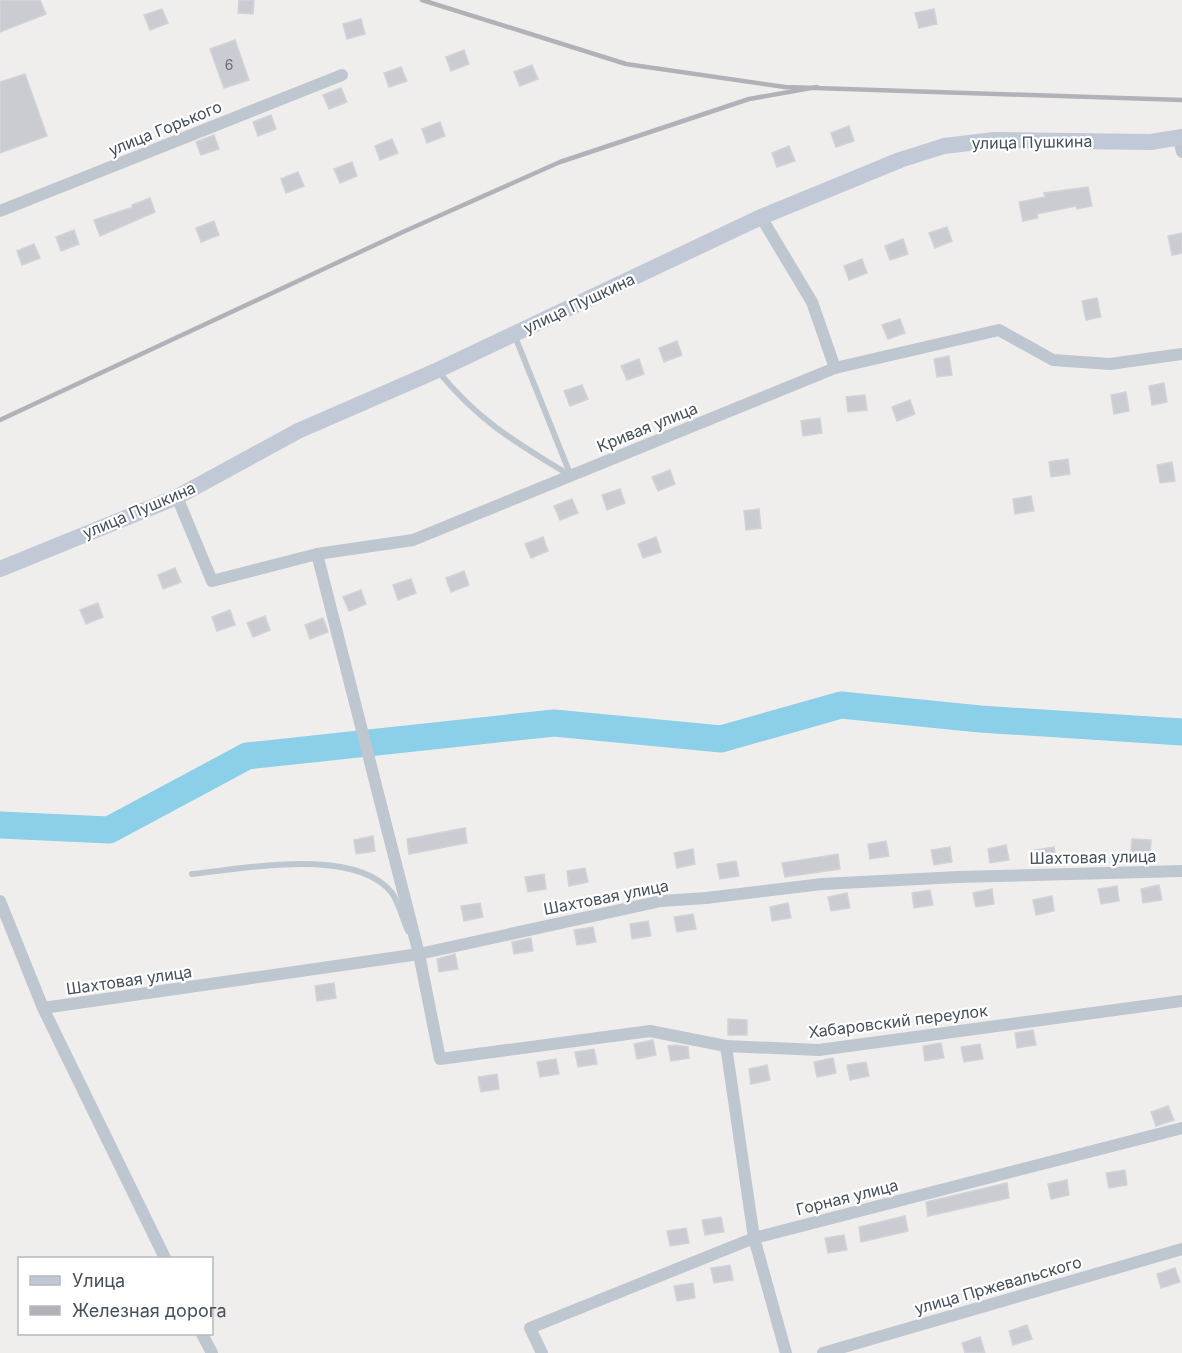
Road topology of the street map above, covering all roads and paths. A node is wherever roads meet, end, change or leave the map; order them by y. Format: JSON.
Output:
{"nodes":[{"id":1,"x":342,"y":75,"type":"dead end"},
{"id":2,"x":1181,"y":142,"type":"edge"},
{"id":3,"x":0,"y":211,"type":"edge"},
{"id":4,"x":761,"y":217,"type":"junction"},
{"id":5,"x":514,"y":333,"type":"junction"},
{"id":6,"x":1182,"y":354,"type":"edge"},
{"id":7,"x":835,"y":368,"type":"junction"},
{"id":8,"x":438,"y":370,"type":"junction"},
{"id":9,"x":571,"y":476,"type":"junction"},
{"id":10,"x":177,"y":497,"type":"junction"},
{"id":11,"x":317,"y":554,"type":"junction"},
{"id":12,"x":0,"y":569,"type":"edge"},
{"id":13,"x":1182,"y":871,"type":"edge"},
{"id":14,"x":192,"y":874,"type":"dead end"},
{"id":15,"x":0,"y":901,"type":"edge"},
{"id":16,"x":419,"y":954,"type":"junction"},
{"id":17,"x":1182,"y":1001,"type":"edge"},
{"id":18,"x":43,"y":1008,"type":"junction"},
{"id":19,"x":726,"y":1046,"type":"junction"},
{"id":20,"x":1182,"y":1128,"type":"edge"},
{"id":21,"x":753,"y":1238,"type":"junction"},
{"id":22,"x":1182,"y":1249,"type":"edge"},
{"id":23,"x":165,"y":1257,"type":"edge"},
{"id":24,"x":203,"y":1335,"type":"edge"},
{"id":25,"x":212,"y":1353,"type":"edge"},
{"id":26,"x":542,"y":1353,"type":"edge"},
{"id":27,"x":786,"y":1353,"type":"edge"},
{"id":28,"x":823,"y":1353,"type":"edge"}],
"edges":[{"from":1,"to":3,"type":"street","name":"улица Горького"},
{"from":2,"to":4,"type":"main road","name":"улица Пушкина"},
{"from":4,"to":5,"type":"main road","name":"улица Пушкина"},
{"from":4,"to":7,"type":"street"},
{"from":5,"to":8,"type":"main road","name":"улица Пушкина"},
{"from":5,"to":9,"type":"lane"},
{"from":6,"to":7,"type":"street","name":"Кривая улица"},
{"from":7,"to":9,"type":"street","name":"Кривая улица"},
{"from":8,"to":9,"type":"lane"},
{"from":8,"to":10,"type":"main road","name":"улица Пушкина"},
{"from":9,"to":11,"type":"street","name":"Кривая улица"},
{"from":10,"to":11,"type":"street","name":"Кривая улица"},
{"from":10,"to":12,"type":"main road","name":"улица Пушкина"},
{"from":11,"to":16,"type":"street"},
{"from":13,"to":16,"type":"street","name":"Шахтовая улица"},
{"from":14,"to":16,"type":"lane"},
{"from":15,"to":18,"type":"street"},
{"from":16,"to":18,"type":"street","name":"Шахтовая улица"},
{"from":16,"to":19,"type":"street","name":"Хабаровский переулок"},
{"from":17,"to":19,"type":"street","name":"Хабаровский переулок"},
{"from":18,"to":23,"type":"street"},
{"from":19,"to":21,"type":"street"},
{"from":20,"to":21,"type":"street","name":"Горная улица"},
{"from":21,"to":26,"type":"street","name":"Горная улица"},
{"from":21,"to":27,"type":"street"},
{"from":22,"to":28,"type":"street","name":"улица Пржевальского"},
{"from":24,"to":25,"type":"street"}]}
